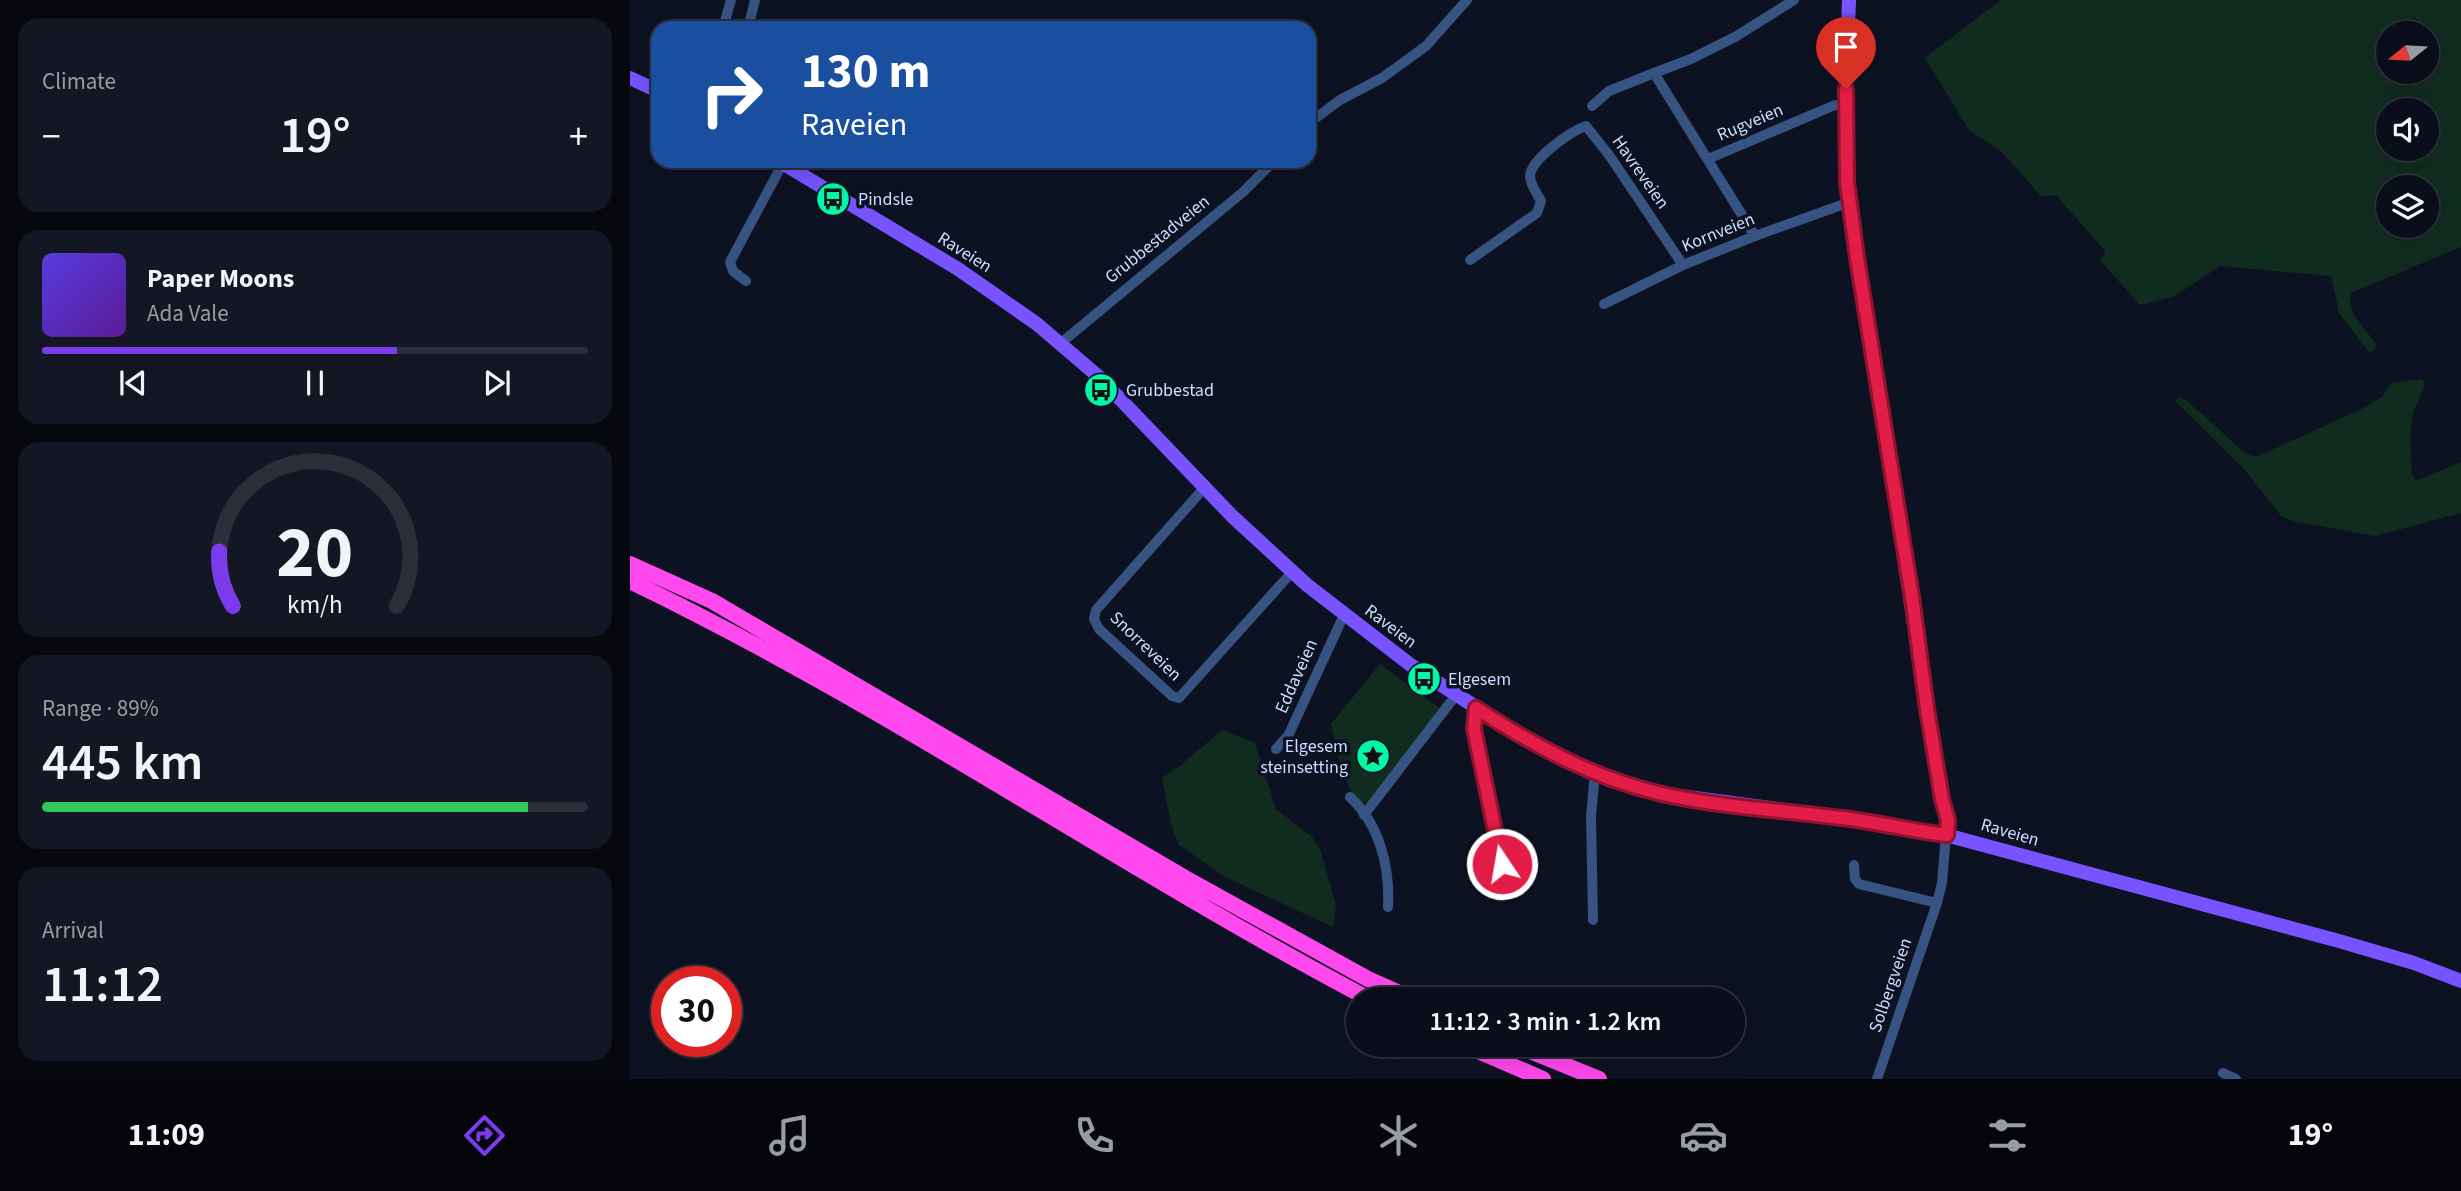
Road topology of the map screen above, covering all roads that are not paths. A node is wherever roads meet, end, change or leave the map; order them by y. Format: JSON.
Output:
{"nodes":[{"id":1,"x":731,"y":0,"type":"edge"},
{"id":2,"x":755,"y":0,"type":"edge"},
{"id":3,"x":1467,"y":0,"type":"edge"},
{"id":4,"x":1794,"y":0,"type":"edge"},
{"id":5,"x":1849,"y":0,"type":"edge"},
{"id":6,"x":725,"y":21,"type":"edge"},
{"id":7,"x":750,"y":21,"type":"edge"},
{"id":8,"x":1654,"y":73,"type":"junction"},
{"id":9,"x":630,"y":78,"type":"edge"},
{"id":10,"x":651,"y":88,"type":"edge"},
{"id":11,"x":1592,"y":106,"type":"dead end"},
{"id":12,"x":1845,"y":106,"type":"junction"},
{"id":13,"x":1316,"y":118,"type":"edge"},
{"id":14,"x":1708,"y":159,"type":"junction"},
{"id":15,"x":778,"y":168,"type":"edge"},
{"id":16,"x":791,"y":168,"type":"edge"},
{"id":17,"x":1267,"y":168,"type":"edge"},
{"id":18,"x":1850,"y":202,"type":"junction"},
{"id":19,"x":1755,"y":236,"type":"junction"},
{"id":20,"x":1471,"y":260,"type":"dead end"},
{"id":21,"x":1684,"y":265,"type":"junction"},
{"id":22,"x":746,"y":281,"type":"dead end"},
{"id":23,"x":1604,"y":304,"type":"dead end"},
{"id":24,"x":1061,"y":343,"type":"junction"},
{"id":25,"x":1205,"y":488,"type":"junction"},
{"id":26,"x":630,"y":564,"type":"edge"},
{"id":27,"x":1292,"y":572,"type":"junction"},
{"id":28,"x":630,"y":581,"type":"edge"},
{"id":29,"x":1344,"y":615,"type":"junction"},
{"id":30,"x":1455,"y":695,"type":"junction"},
{"id":31,"x":1476,"y":708,"type":"junction"},
{"id":32,"x":1276,"y":748,"type":"dead end"},
{"id":33,"x":1595,"y":773,"type":"junction"},
{"id":34,"x":1350,"y":797,"type":"dead end"},
{"id":35,"x":1364,"y":815,"type":"junction"},
{"id":36,"x":1947,"y":835,"type":"junction"},
{"id":37,"x":1854,"y":865,"type":"dead end"},
{"id":38,"x":1503,"y":870,"type":"dead end"},
{"id":39,"x":1937,"y":903,"type":"junction"},
{"id":40,"x":1388,"y":907,"type":"dead end"},
{"id":41,"x":1593,"y":920,"type":"dead end"},
{"id":42,"x":2461,"y":981,"type":"edge"},
{"id":43,"x":1347,"y":987,"type":"edge"},
{"id":44,"x":1385,"y":987,"type":"edge"},
{"id":45,"x":1492,"y":1057,"type":"edge"},
{"id":46,"x":1545,"y":1057,"type":"edge"},
{"id":47,"x":2223,"y":1073,"type":"dead end"},
{"id":48,"x":1543,"y":1079,"type":"edge"},
{"id":49,"x":1599,"y":1079,"type":"edge"},
{"id":50,"x":1877,"y":1079,"type":"edge"},
{"id":51,"x":2236,"y":1079,"type":"edge"}],
"edges":[{"from":1,"to":6,"type":"street"},
{"from":2,"to":7,"type":"street"},
{"from":3,"to":13,"type":"street"},
{"from":4,"to":8,"type":"street"},
{"from":5,"to":12,"type":"main road"},
{"from":8,"to":11,"type":"street"},
{"from":8,"to":14,"type":"street"},
{"from":9,"to":10,"type":"main road"},
{"from":12,"to":14,"type":"street","name":"Rugveien"},
{"from":12,"to":18,"type":"main road"},
{"from":14,"to":19,"type":"street"},
{"from":15,"to":22,"type":"street","name":"Raveien"},
{"from":16,"to":24,"type":"main road","name":"Raveien"},
{"from":17,"to":24,"type":"street","name":"Grubbestadveien"},
{"from":18,"to":19,"type":"street","name":"Kornveien"},
{"from":18,"to":36,"type":"main road"},
{"from":19,"to":21,"type":"street","name":"Kornveien"},
{"from":20,"to":21,"type":"street","name":"Havreveien"},
{"from":21,"to":23,"type":"street","name":"Kornveien"},
{"from":24,"to":25,"type":"main road","name":"Raveien"},
{"from":25,"to":27,"type":"main road","name":"Raveien"},
{"from":25,"to":27,"type":"street","name":"Snorreveien"},
{"from":26,"to":44,"type":"highway"},
{"from":27,"to":29,"type":"main road","name":"Raveien"},
{"from":28,"to":43,"type":"highway"},
{"from":29,"to":30,"type":"main road","name":"Raveien"},
{"from":29,"to":32,"type":"street","name":"Eddaveien"},
{"from":30,"to":31,"type":"main road","name":"Raveien"},
{"from":30,"to":35,"type":"street"},
{"from":31,"to":33,"type":"main road","name":"Raveien"},
{"from":31,"to":38,"type":"street"},
{"from":33,"to":36,"type":"main road","name":"Raveien"},
{"from":33,"to":41,"type":"street"},
{"from":34,"to":35,"type":"street"},
{"from":35,"to":40,"type":"street"},
{"from":36,"to":39,"type":"street","name":"Solbergveien"},
{"from":36,"to":42,"type":"main road","name":"Raveien"},
{"from":37,"to":39,"type":"street"},
{"from":39,"to":50,"type":"street","name":"Solbergveien"},
{"from":45,"to":48,"type":"highway"},
{"from":46,"to":49,"type":"highway"},
{"from":47,"to":51,"type":"street"}]}
